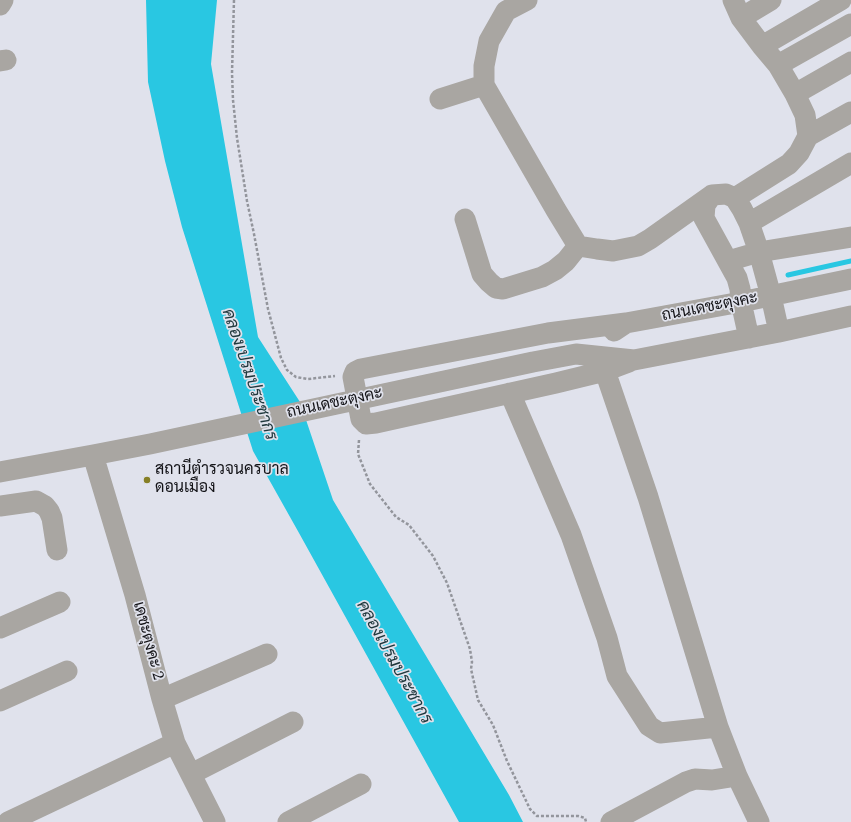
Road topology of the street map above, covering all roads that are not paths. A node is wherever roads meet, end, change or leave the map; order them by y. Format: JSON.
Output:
{"nodes":[{"id":1,"x":3,"y":0,"type":"edge"},
{"id":2,"x":527,"y":0,"type":"edge"},
{"id":3,"x":770,"y":0,"type":"edge"},
{"id":4,"x":841,"y":0,"type":"edge"},
{"id":5,"x":0,"y":5,"type":"edge"},
{"id":6,"x":737,"y":9,"type":"edge"},
{"id":7,"x":851,"y":24,"type":"edge"},
{"id":8,"x":762,"y":46,"type":"junction"},
{"id":9,"x":851,"y":62,"type":"edge"},
{"id":10,"x":778,"y":65,"type":"junction"},
{"id":11,"x":484,"y":84,"type":"junction"},
{"id":12,"x":795,"y":94,"type":"junction"},
{"id":13,"x":440,"y":100,"type":"dead end"},
{"id":14,"x":851,"y":112,"type":"edge"},
{"id":15,"x":808,"y":136,"type":"junction"},
{"id":16,"x":851,"y":163,"type":"edge"},
{"id":17,"x":712,"y":195,"type":"junction"},
{"id":18,"x":735,"y":198,"type":"junction"},
{"id":19,"x":465,"y":219,"type":"dead end"},
{"id":20,"x":749,"y":222,"type":"junction"},
{"id":21,"x":851,"y":236,"type":"edge"},
{"id":22,"x":578,"y":246,"type":"junction"},
{"id":23,"x":765,"y":275,"type":"junction"},
{"id":24,"x":851,"y":279,"type":"edge"},
{"id":25,"x":737,"y":282,"type":"junction"},
{"id":26,"x":851,"y":316,"type":"edge"},
{"id":27,"x":626,"y":323,"type":"junction"},
{"id":28,"x":779,"y":332,"type":"junction"},
{"id":29,"x":749,"y":338,"type":"junction"},
{"id":30,"x":576,"y":354,"type":"junction"},
{"id":31,"x":634,"y":360,"type":"junction"},
{"id":32,"x":605,"y":371,"type":"junction"},
{"id":33,"x":510,"y":393,"type":"junction"},
{"id":34,"x":92,"y":455,"type":"junction"},
{"id":35,"x":0,"y":472,"type":"edge"},
{"id":36,"x":0,"y":506,"type":"edge"},
{"id":37,"x":57,"y":550,"type":"dead end"},
{"id":38,"x":60,"y":602,"type":"dead end"},
{"id":39,"x":0,"y":628,"type":"edge"},
{"id":40,"x":267,"y":654,"type":"dead end"},
{"id":41,"x":67,"y":671,"type":"dead end"},
{"id":42,"x":162,"y":699,"type":"junction"},
{"id":43,"x":0,"y":701,"type":"edge"},
{"id":44,"x":293,"y":722,"type":"dead end"},
{"id":45,"x":718,"y":727,"type":"junction"},
{"id":46,"x":175,"y":743,"type":"junction"},
{"id":47,"x":191,"y":774,"type":"junction"},
{"id":48,"x":737,"y":776,"type":"junction"},
{"id":49,"x":361,"y":784,"type":"dead end"},
{"id":50,"x":8,"y":822,"type":"edge"},
{"id":51,"x":215,"y":822,"type":"edge"},
{"id":52,"x":288,"y":822,"type":"edge"},
{"id":53,"x":611,"y":822,"type":"edge"},
{"id":54,"x":759,"y":822,"type":"edge"}],
"edges":[{"from":1,"to":5,"type":"street"},
{"from":2,"to":11,"type":"street"},
{"from":3,"to":6,"type":"street"},
{"from":4,"to":8,"type":"street"},
{"from":6,"to":8,"type":"street"},
{"from":7,"to":10,"type":"street"},
{"from":8,"to":10,"type":"street"},
{"from":9,"to":12,"type":"street"},
{"from":10,"to":12,"type":"street"},
{"from":11,"to":13,"type":"street"},
{"from":11,"to":22,"type":"street"},
{"from":12,"to":15,"type":"street"},
{"from":14,"to":15,"type":"street"},
{"from":15,"to":18,"type":"street"},
{"from":16,"to":20,"type":"street"},
{"from":17,"to":18,"type":"street"},
{"from":17,"to":22,"type":"street"},
{"from":17,"to":25,"type":"street"},
{"from":18,"to":20,"type":"street"},
{"from":19,"to":22,"type":"street"},
{"from":20,"to":23,"type":"street"},
{"from":21,"to":23,"type":"street"},
{"from":23,"to":24,"type":"street","name":"ถนนเดชะตุงคะ"},
{"from":23,"to":25,"type":"street","name":"ถนนเดชะตุงคะ"},
{"from":23,"to":25,"type":"street"},
{"from":23,"to":28,"type":"street"},
{"from":25,"to":27,"type":"street","name":"ถนนเดชะตุงคะ"},
{"from":25,"to":29,"type":"street"},
{"from":26,"to":28,"type":"street","name":"ถนนเดชะตุงคะ"},
{"from":27,"to":30,"type":"street","name":"ถนนเดชะตุงคะ"},
{"from":27,"to":33,"type":"street"},
{"from":28,"to":29,"type":"street","name":"ถนนเดชะตุงคะ"},
{"from":29,"to":31,"type":"street","name":"ถนนเดชะตุงคะ"},
{"from":30,"to":31,"type":"street","name":"ถนนเดชะตุงคะ"},
{"from":30,"to":34,"type":"street","name":"ถนนเดชะตุงคะ"},
{"from":31,"to":32,"type":"street"},
{"from":32,"to":33,"type":"street"},
{"from":32,"to":45,"type":"street"},
{"from":33,"to":45,"type":"street"},
{"from":34,"to":35,"type":"street","name":"ถนนเดชะตุงคะ"},
{"from":34,"to":42,"type":"street","name":"เดชะตุงคะ 2"},
{"from":36,"to":37,"type":"street"},
{"from":38,"to":39,"type":"street"},
{"from":40,"to":42,"type":"street"},
{"from":41,"to":43,"type":"street"},
{"from":42,"to":46,"type":"street","name":"เดชะตุงคะ 2"},
{"from":44,"to":47,"type":"street"},
{"from":45,"to":48,"type":"street"},
{"from":46,"to":47,"type":"street","name":"เดชะตุงคะ 2"},
{"from":46,"to":50,"type":"street"},
{"from":47,"to":51,"type":"street","name":"เดชะตุงคะ 2"},
{"from":48,"to":53,"type":"street"},
{"from":48,"to":54,"type":"street"},
{"from":49,"to":52,"type":"street"}]}
